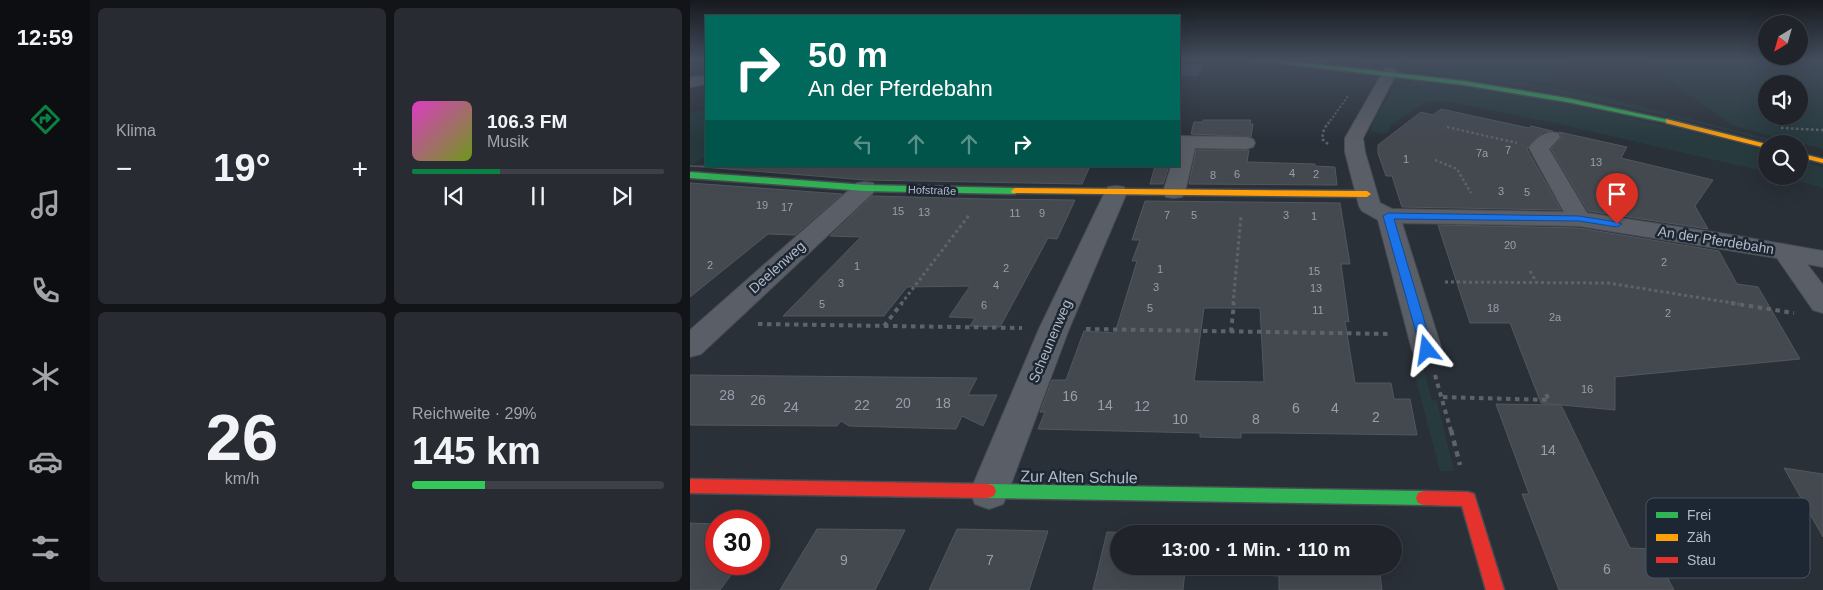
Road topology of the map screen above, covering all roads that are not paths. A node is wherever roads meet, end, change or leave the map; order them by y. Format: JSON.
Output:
{"nodes":[{"id":1,"x":1382,"y":88,"type":"edge"},
{"id":2,"x":1501,"y":88,"type":"edge"},
{"id":3,"x":1183,"y":142,"type":"edge"},
{"id":4,"x":1545,"y":142,"type":"road end"},
{"id":5,"x":1246,"y":143,"type":"dead end"},
{"id":6,"x":1758,"y":144,"type":"edge"},
{"id":7,"x":1808,"y":157,"type":"edge"},
{"id":8,"x":1180,"y":159,"type":"edge"},
{"id":9,"x":1823,"y":161,"type":"edge"},
{"id":10,"x":1178,"y":167,"type":"edge"},
{"id":11,"x":690,"y":175,"type":"edge"},
{"id":12,"x":865,"y":188,"type":"junction"},
{"id":13,"x":1116,"y":192,"type":"junction"},
{"id":14,"x":1174,"y":192,"type":"junction"},
{"id":15,"x":1367,"y":194,"type":"junction"},
{"id":16,"x":1388,"y":216,"type":"junction"},
{"id":17,"x":1579,"y":219,"type":"junction"},
{"id":18,"x":1786,"y":252,"type":"junction"},
{"id":19,"x":1823,"y":259,"type":"edge"},
{"id":20,"x":1823,"y":304,"type":"edge"},
{"id":21,"x":1425,"y":343,"type":"road end"},
{"id":22,"x":690,"y":347,"type":"edge"},
{"id":23,"x":690,"y":486,"type":"edge"},
{"id":24,"x":989,"y":492,"type":"junction"},
{"id":25,"x":1495,"y":590,"type":"edge"}],
"edges":[{"from":1,"to":15,"type":"street"},
{"from":2,"to":6,"type":"street"},
{"from":3,"to":5,"type":"street"},
{"from":3,"to":8,"type":"street"},
{"from":4,"to":17,"type":"street"},
{"from":7,"to":9,"type":"street"},
{"from":10,"to":14,"type":"street"},
{"from":11,"to":12,"type":"street","name":"Hofstraße"},
{"from":12,"to":13,"type":"street","name":"Hofstraße"},
{"from":12,"to":22,"type":"street","name":"Deelenweg"},
{"from":13,"to":14,"type":"street","name":"Hofstraße"},
{"from":13,"to":24,"type":"street","name":"Scheunenweg"},
{"from":14,"to":15,"type":"street","name":"Hofstraße"},
{"from":15,"to":16,"type":"street"},
{"from":16,"to":17,"type":"street","name":"An der Pferdebahn"},
{"from":16,"to":21,"type":"street"},
{"from":17,"to":18,"type":"street","name":"An der Pferdebahn"},
{"from":18,"to":19,"type":"street","name":"An der Pferdebahn"},
{"from":18,"to":20,"type":"street"},
{"from":23,"to":24,"type":"street","name":"Zur Alten Schule"},
{"from":24,"to":25,"type":"street","name":"Zur Alten Schule"}]}
